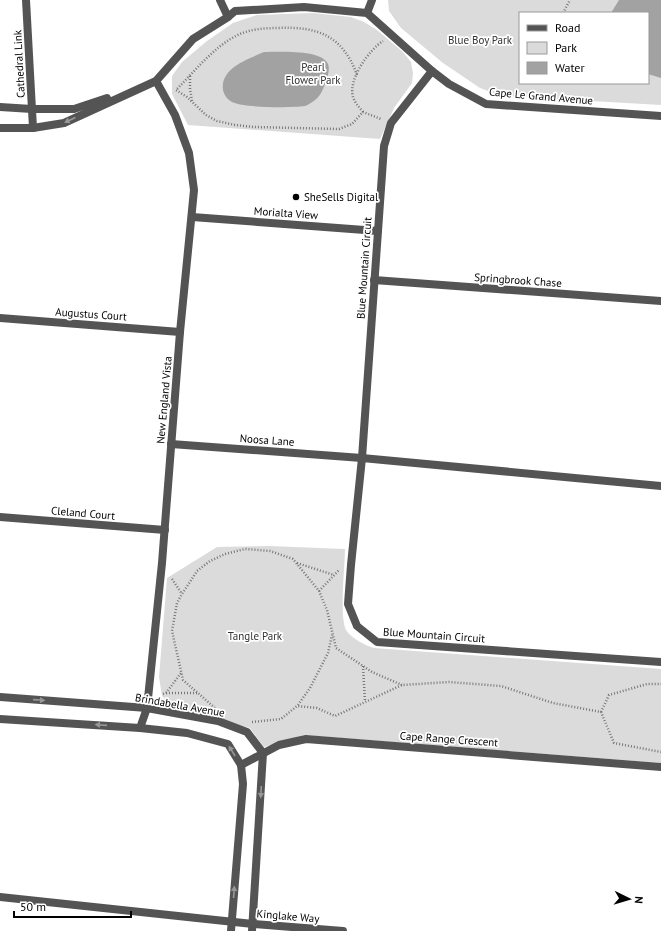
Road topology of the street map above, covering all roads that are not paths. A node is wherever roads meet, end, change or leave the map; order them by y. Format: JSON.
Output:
{"nodes":[{"id":1,"x":26,"y":0,"type":"edge"},
{"id":2,"x":220,"y":0,"type":"edge"},
{"id":3,"x":372,"y":0,"type":"edge"},
{"id":4,"x":367,"y":13,"type":"junction"},
{"id":5,"x":228,"y":17,"type":"junction"},
{"id":6,"x":432,"y":71,"type":"junction"},
{"id":7,"x":156,"y":81,"type":"junction"},
{"id":8,"x":144,"y":86,"type":"junction"},
{"id":9,"x":0,"y":107,"type":"edge"},
{"id":10,"x":32,"y":109,"type":"junction"},
{"id":11,"x":661,"y":116,"type":"edge"},
{"id":12,"x":0,"y":128,"type":"edge"},
{"id":13,"x":33,"y":128,"type":"junction"},
{"id":14,"x":192,"y":217,"type":"junction"},
{"id":15,"x":378,"y":231,"type":"junction"},
{"id":16,"x":374,"y":280,"type":"junction"},
{"id":17,"x":661,"y":301,"type":"edge"},
{"id":18,"x":0,"y":318,"type":"edge"},
{"id":19,"x":180,"y":332,"type":"junction"},
{"id":20,"x":171,"y":444,"type":"junction"},
{"id":21,"x":362,"y":458,"type":"junction"},
{"id":22,"x":661,"y":486,"type":"edge"},
{"id":23,"x":0,"y":517,"type":"edge"},
{"id":24,"x":165,"y":530,"type":"junction"},
{"id":25,"x":661,"y":662,"type":"edge"},
{"id":26,"x":0,"y":697,"type":"edge"},
{"id":27,"x":147,"y":708,"type":"junction"},
{"id":28,"x":0,"y":719,"type":"edge"},
{"id":29,"x":140,"y":728,"type":"junction"},
{"id":30,"x":263,"y":753,"type":"junction"},
{"id":31,"x":241,"y":765,"type":"junction"},
{"id":32,"x":661,"y":767,"type":"edge"},
{"id":33,"x":0,"y":897,"type":"edge"},
{"id":34,"x":232,"y":921,"type":"junction"},
{"id":35,"x":253,"y":927,"type":"edge"},
{"id":36,"x":231,"y":931,"type":"edge"},
{"id":37,"x":343,"y":931,"type":"edge"}],
"edges":[{"from":1,"to":10,"type":"street","name":"Cathedral Link"},
{"from":2,"to":5,"type":"street"},
{"from":3,"to":4,"type":"street"},
{"from":4,"to":5,"type":"street"},
{"from":4,"to":6,"type":"street","name":"Cape Le Grand Avenue"},
{"from":5,"to":7,"type":"street"},
{"from":6,"to":11,"type":"street","name":"Cape Le Grand Avenue"},
{"from":6,"to":15,"type":"street","name":"Blue Mountain Circuit"},
{"from":7,"to":8,"type":"street"},
{"from":7,"to":14,"type":"street","name":"New England Vista"},
{"from":8,"to":10,"type":"street"},
{"from":8,"to":13,"type":"street","one_way":true},
{"from":9,"to":10,"type":"street"},
{"from":10,"to":13,"type":"street","name":"Cathedral Link"},
{"from":12,"to":13,"type":"street"},
{"from":14,"to":15,"type":"street","name":"Morialta View"},
{"from":14,"to":19,"type":"street","name":"New England Vista"},
{"from":15,"to":16,"type":"street","name":"Blue Mountain Circuit"},
{"from":16,"to":17,"type":"street","name":"Springbrook Chase"},
{"from":16,"to":21,"type":"street","name":"Blue Mountain Circuit"},
{"from":18,"to":19,"type":"street","name":"Augustus Court"},
{"from":19,"to":20,"type":"street","name":"New England Vista"},
{"from":20,"to":21,"type":"street","name":"Noosa Lane"},
{"from":20,"to":24,"type":"street","name":"New England Vista"},
{"from":21,"to":22,"type":"street"},
{"from":21,"to":25,"type":"street","name":"Blue Mountain Circuit"},
{"from":23,"to":24,"type":"street","name":"Cleland Court"},
{"from":24,"to":27,"type":"street","name":"New England Vista"},
{"from":26,"to":27,"type":"street","name":"Brindabella Avenue","one_way":true},
{"from":27,"to":29,"type":"street","name":"New England Vista"},
{"from":27,"to":30,"type":"street","name":"Brindabella Avenue"},
{"from":29,"to":28,"type":"street","one_way":true},
{"from":31,"to":29,"type":"street","one_way":true},
{"from":30,"to":31,"type":"street","name":"Cape Range Crescent"},
{"from":30,"to":32,"type":"street","name":"Cape Range Crescent"},
{"from":30,"to":35,"type":"street","one_way":true},
{"from":34,"to":31,"type":"street","one_way":true},
{"from":33,"to":34,"type":"street","name":"Kinglake Way"},
{"from":34,"to":35,"type":"street","name":"Kinglake Way"},
{"from":34,"to":36,"type":"street"},
{"from":35,"to":37,"type":"street","name":"Kinglake Way"}]}
